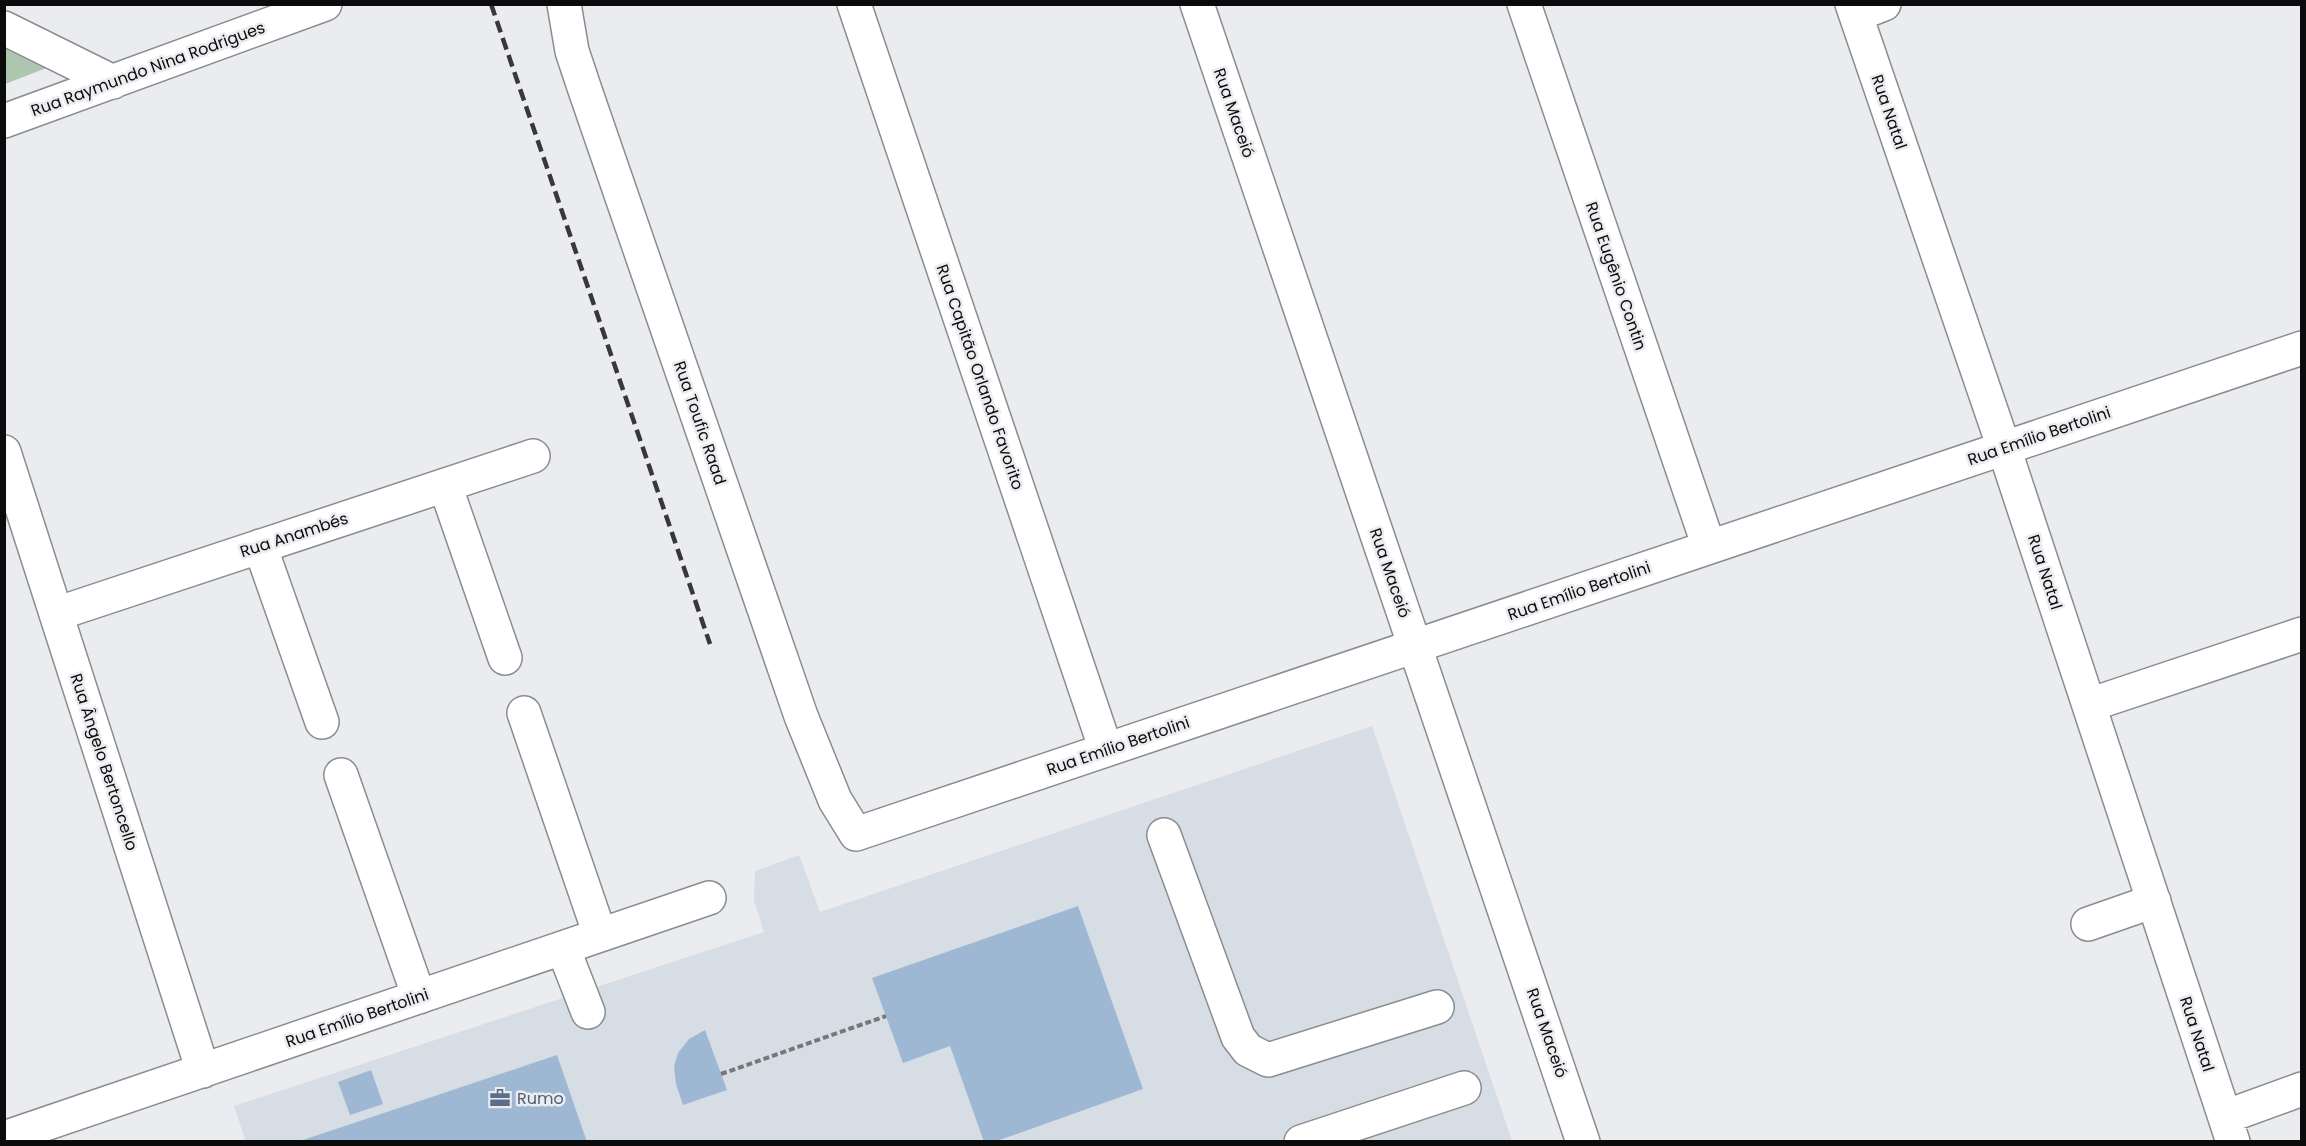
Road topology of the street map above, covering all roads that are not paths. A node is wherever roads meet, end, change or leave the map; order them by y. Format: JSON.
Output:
{"nodes":[{"id":1,"x":325,"y":4,"type":"edge"},
{"id":2,"x":564,"y":4,"type":"edge"},
{"id":3,"x":854,"y":4,"type":"edge"},
{"id":4,"x":1197,"y":4,"type":"edge"},
{"id":5,"x":1524,"y":4,"type":"edge"},
{"id":6,"x":1864,"y":8,"type":"edge"},
{"id":7,"x":4,"y":28,"type":"edge"},
{"id":8,"x":113,"y":82,"type":"junction"},
{"id":9,"x":4,"y":121,"type":"edge"},
{"id":10,"x":2301,"y":348,"type":"edge"},
{"id":11,"x":2004,"y":448,"type":"junction"},
{"id":12,"x":4,"y":452,"type":"edge"},
{"id":13,"x":532,"y":456,"type":"dead end"},
{"id":14,"x":445,"y":485,"type":"junction"},
{"id":15,"x":260,"y":546,"type":"junction"},
{"id":16,"x":1709,"y":547,"type":"junction"},
{"id":17,"x":56,"y":614,"type":"junction"},
{"id":18,"x":2301,"y":634,"type":"edge"},
{"id":19,"x":1415,"y":646,"type":"junction"},
{"id":20,"x":505,"y":658,"type":"dead end"},
{"id":21,"x":2089,"y":705,"type":"junction"},
{"id":22,"x":524,"y":713,"type":"dead end"},
{"id":23,"x":322,"y":722,"type":"dead end"},
{"id":24,"x":1106,"y":750,"type":"junction"},
{"id":25,"x":341,"y":775,"type":"dead end"},
{"id":26,"x":856,"y":834,"type":"joint"},
{"id":27,"x":1164,"y":834,"type":"dead end"},
{"id":28,"x":709,"y":898,"type":"dead end"},
{"id":29,"x":2154,"y":902,"type":"junction"},
{"id":30,"x":2088,"y":924,"type":"dead end"},
{"id":31,"x":600,"y":935,"type":"junction"},
{"id":32,"x":563,"y":948,"type":"junction"},
{"id":33,"x":419,"y":997,"type":"junction"},
{"id":34,"x":1437,"y":1007,"type":"dead end"},
{"id":35,"x":588,"y":1012,"type":"dead end"},
{"id":36,"x":203,"y":1071,"type":"junction"},
{"id":37,"x":1464,"y":1088,"type":"dead end"},
{"id":38,"x":2301,"y":1089,"type":"edge"},
{"id":39,"x":2229,"y":1129,"type":"edge"},
{"id":40,"x":4,"y":1138,"type":"edge"},
{"id":41,"x":1301,"y":1142,"type":"edge"},
{"id":42,"x":1583,"y":1142,"type":"edge"}],
"edges":[{"from":1,"to":8,"type":"street","name":"Rua Raymundo Nina Rodrigues"},
{"from":2,"to":26,"type":"street","name":"Rua Toufic Raad"},
{"from":3,"to":24,"type":"street","name":"Rua Capitão Orlando Favorito"},
{"from":4,"to":19,"type":"street","name":"Rua Maceió"},
{"from":5,"to":16,"type":"street","name":"Rua Eugênio Contin"},
{"from":6,"to":11,"type":"street","name":"Rua Natal"},
{"from":7,"to":8,"type":"street"},
{"from":8,"to":9,"type":"street","name":"Rua Raymundo Nina Rodrigues"},
{"from":10,"to":11,"type":"street","name":"Rua Emílio Bertolini"},
{"from":11,"to":16,"type":"street","name":"Rua Emílio Bertolini"},
{"from":11,"to":21,"type":"street","name":"Rua Natal"},
{"from":12,"to":17,"type":"street","name":"Rua Ângelo Bertoncello"},
{"from":13,"to":14,"type":"street","name":"Rua Anambés"},
{"from":14,"to":15,"type":"street","name":"Rua Anambés"},
{"from":14,"to":20,"type":"street"},
{"from":15,"to":17,"type":"street","name":"Rua Anambés"},
{"from":15,"to":23,"type":"street"},
{"from":16,"to":19,"type":"street","name":"Rua Emílio Bertolini"},
{"from":17,"to":36,"type":"street","name":"Rua Ângelo Bertoncello"},
{"from":18,"to":21,"type":"street"},
{"from":19,"to":24,"type":"street","name":"Rua Emílio Bertolini"},
{"from":19,"to":42,"type":"street","name":"Rua Maceió"},
{"from":21,"to":29,"type":"street","name":"Rua Natal"},
{"from":22,"to":31,"type":"street"},
{"from":24,"to":26,"type":"street","name":"Rua Emílio Bertolini"},
{"from":25,"to":33,"type":"street"},
{"from":27,"to":34,"type":"street"},
{"from":28,"to":31,"type":"street","name":"Rua Emílio Bertolini"},
{"from":29,"to":30,"type":"street"},
{"from":29,"to":39,"type":"street","name":"Rua Natal"},
{"from":31,"to":32,"type":"street","name":"Rua Emílio Bertolini"},
{"from":32,"to":33,"type":"street","name":"Rua Emílio Bertolini"},
{"from":32,"to":35,"type":"street"},
{"from":33,"to":36,"type":"street","name":"Rua Emílio Bertolini"},
{"from":36,"to":40,"type":"street","name":"Rua Emílio Bertolini"},
{"from":37,"to":41,"type":"street"},
{"from":38,"to":39,"type":"street"}]}
